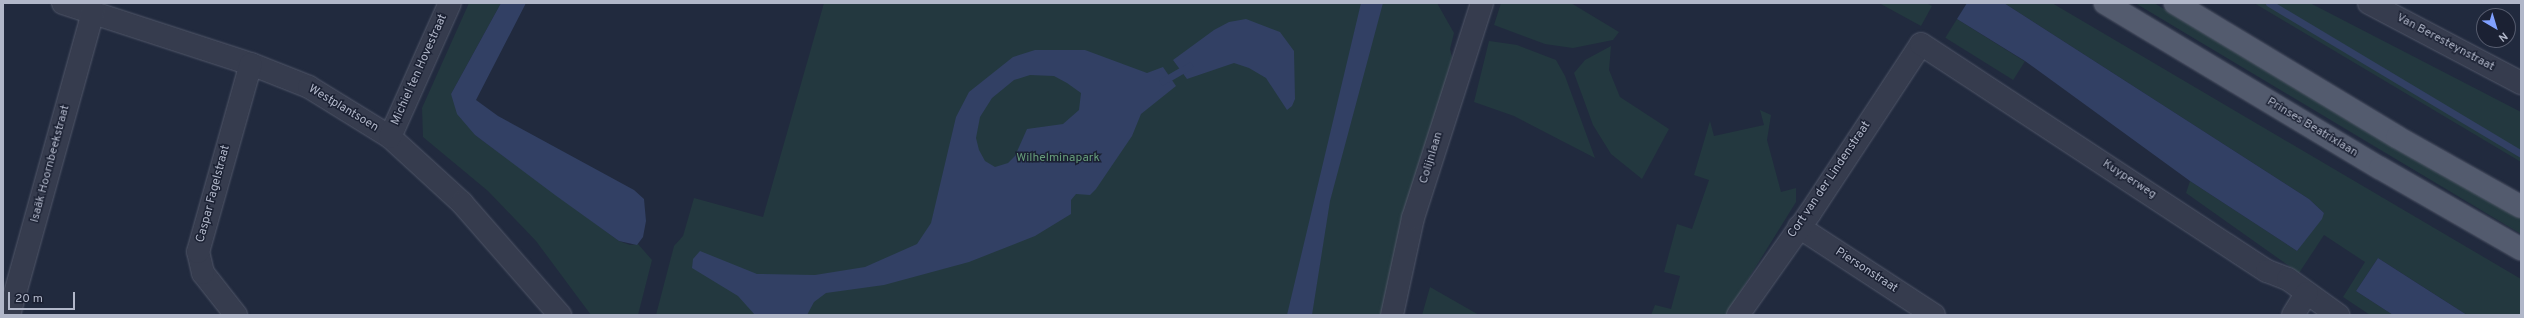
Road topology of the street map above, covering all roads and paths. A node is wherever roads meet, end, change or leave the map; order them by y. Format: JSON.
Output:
{"nodes":[{"id":1,"x":63,"y":3,"type":"edge"},
{"id":2,"x":450,"y":3,"type":"edge"},
{"id":3,"x":1482,"y":3,"type":"edge"},
{"id":4,"x":2105,"y":3,"type":"edge"},
{"id":5,"x":2175,"y":3,"type":"edge"},
{"id":6,"x":2369,"y":3,"type":"edge"},
{"id":7,"x":92,"y":12,"type":"junction"},
{"id":8,"x":1921,"y":44,"type":"joint"},
{"id":9,"x":251,"y":64,"type":"junction"},
{"id":10,"x":2521,"y":83,"type":"edge"},
{"id":11,"x":390,"y":137,"type":"junction"},
{"id":12,"x":2521,"y":207,"type":"edge"},
{"id":13,"x":1799,"y":227,"type":"junction"},
{"id":14,"x":2521,"y":249,"type":"edge"},
{"id":15,"x":2307,"y":293,"type":"junction"},
{"id":16,"x":9,"y":315,"type":"edge"},
{"id":17,"x":236,"y":315,"type":"edge"},
{"id":18,"x":560,"y":315,"type":"edge"},
{"id":19,"x":1392,"y":315,"type":"edge"},
{"id":20,"x":1738,"y":315,"type":"edge"},
{"id":21,"x":1934,"y":315,"type":"edge"},
{"id":22,"x":2293,"y":315,"type":"edge"},
{"id":23,"x":2338,"y":315,"type":"edge"}],
"edges":[{"from":1,"to":7,"type":"street","name":"Westplantsoen"},
{"from":2,"to":11,"type":"street","name":"Michiel ten Hovestraat"},
{"from":3,"to":19,"type":"street","name":"Colijnlaan"},
{"from":4,"to":14,"type":"main road","name":"Prinses Beatrixlaan"},
{"from":5,"to":12,"type":"main road"},
{"from":6,"to":10,"type":"street","name":"Van Beresteynstraat"},
{"from":7,"to":9,"type":"street","name":"Westplantsoen"},
{"from":7,"to":16,"type":"street","name":"Isaäk Hoornbeekstraat"},
{"from":8,"to":13,"type":"street","name":"Cort van der Lindenstraat"},
{"from":8,"to":15,"type":"street","name":"Kuyperweg"},
{"from":9,"to":11,"type":"street","name":"Westplantsoen"},
{"from":9,"to":17,"type":"street","name":"Caspar Fagelstraat"},
{"from":11,"to":18,"type":"street","name":"Westplantsoen"},
{"from":13,"to":20,"type":"street","name":"Cort van der Lindenstraat"},
{"from":13,"to":21,"type":"street","name":"Piersonstraat"},
{"from":15,"to":22,"type":"street"},
{"from":15,"to":23,"type":"street","name":"Kuyperweg"}]}
